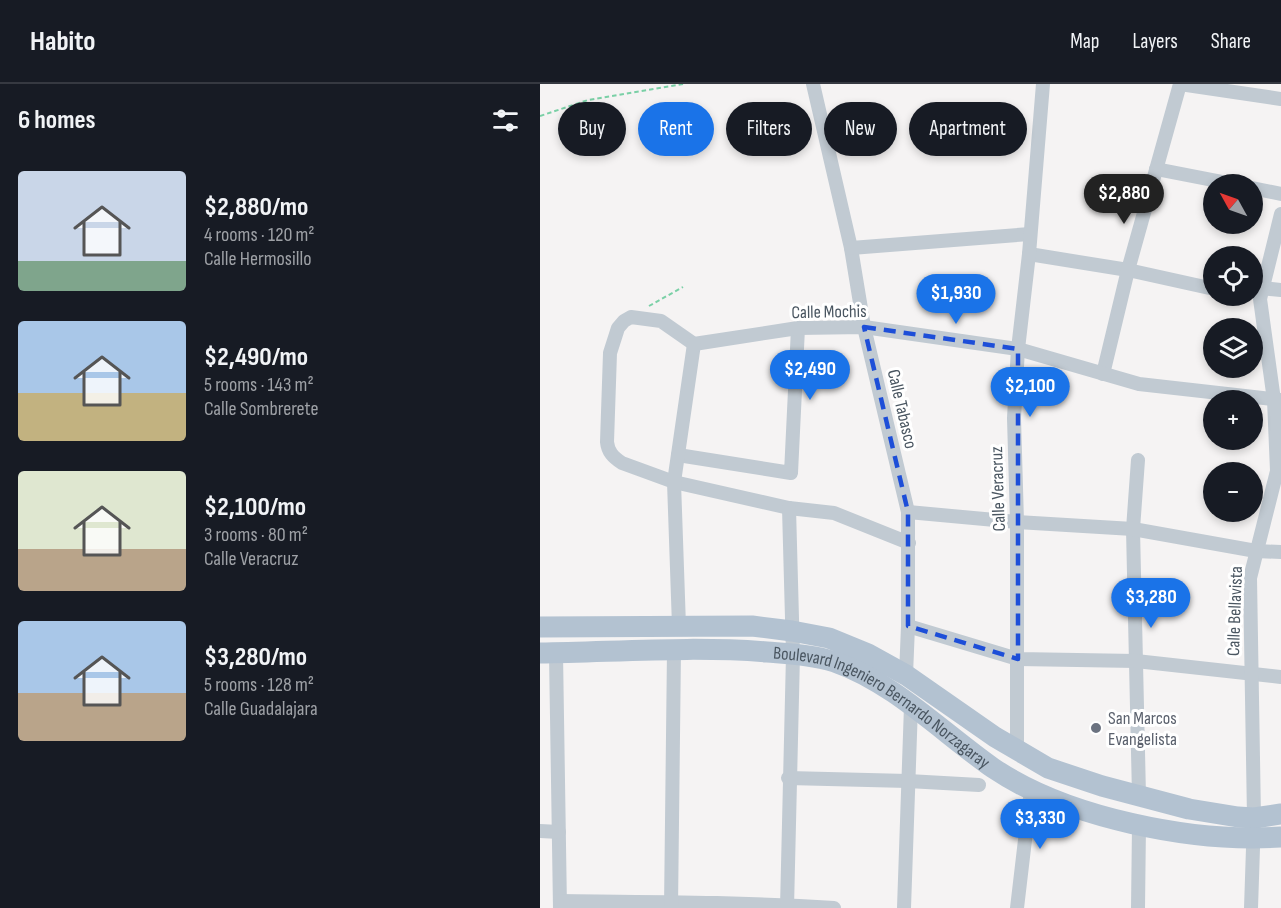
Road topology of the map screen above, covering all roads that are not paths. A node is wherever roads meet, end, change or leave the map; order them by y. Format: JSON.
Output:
{"nodes":[{"id":1,"x":813,"y":84,"type":"edge"},
{"id":2,"x":1043,"y":84,"type":"edge"},
{"id":3,"x":1180,"y":84,"type":"edge"},
{"id":4,"x":1281,"y":99,"type":"edge"},
{"id":5,"x":1156,"y":170,"type":"junction"},
{"id":6,"x":1203,"y":179,"type":"edge"},
{"id":7,"x":1263,"y":190,"type":"edge"},
{"id":8,"x":1281,"y":194,"type":"edge"},
{"id":9,"x":1281,"y":214,"type":"edge"},
{"id":10,"x":1030,"y":234,"type":"junction"},
{"id":11,"x":851,"y":248,"type":"junction"},
{"id":12,"x":1029,"y":254,"type":"junction"},
{"id":13,"x":1128,"y":270,"type":"junction"},
{"id":14,"x":1263,"y":285,"type":"edge"},
{"id":15,"x":1203,"y":287,"type":"edge"},
{"id":16,"x":1281,"y":290,"type":"edge"},
{"id":17,"x":1263,"y":293,"type":"edge"},
{"id":18,"x":1263,"y":306,"type":"edge"},
{"id":19,"x":864,"y":327,"type":"junction"},
{"id":20,"x":798,"y":328,"type":"junction"},
{"id":21,"x":694,"y":344,"type":"junction"},
{"id":22,"x":1017,"y":349,"type":"junction"},
{"id":23,"x":1103,"y":374,"type":"junction"},
{"id":24,"x":1278,"y":400,"type":"edge"},
{"id":25,"x":678,"y":455,"type":"junction"},
{"id":26,"x":1138,"y":460,"type":"dead end"},
{"id":27,"x":674,"y":482,"type":"junction"},
{"id":28,"x":789,"y":508,"type":"junction"},
{"id":29,"x":908,"y":512,"type":"junction"},
{"id":30,"x":1017,"y":522,"type":"junction"},
{"id":31,"x":1133,"y":529,"type":"junction"},
{"id":32,"x":909,"y":543,"type":"junction"},
{"id":33,"x":1256,"y":551,"type":"junction"},
{"id":34,"x":1281,"y":552,"type":"edge"},
{"id":35,"x":679,"y":626,"type":"junction"},
{"id":36,"x":908,"y":626,"type":"junction"},
{"id":37,"x":540,"y":627,"type":"edge"},
{"id":38,"x":792,"y":630,"type":"junction"},
{"id":39,"x":674,"y":650,"type":"junction"},
{"id":40,"x":548,"y":653,"type":"edge"},
{"id":41,"x":793,"y":655,"type":"junction"},
{"id":42,"x":1018,"y":659,"type":"junction"},
{"id":43,"x":1136,"y":661,"type":"junction"},
{"id":44,"x":906,"y":675,"type":"junction"},
{"id":45,"x":1251,"y":675,"type":"junction"},
{"id":46,"x":1281,"y":677,"type":"edge"},
{"id":47,"x":911,"y":706,"type":"junction"},
{"id":48,"x":1017,"y":751,"type":"junction"},
{"id":49,"x":788,"y":778,"type":"junction"},
{"id":50,"x":908,"y":781,"type":"junction"},
{"id":51,"x":979,"y":785,"type":"dead end"},
{"id":52,"x":1031,"y":789,"type":"junction"},
{"id":53,"x":1138,"y":796,"type":"junction"},
{"id":54,"x":1281,"y":814,"type":"edge"},
{"id":55,"x":1139,"y":825,"type":"junction"},
{"id":56,"x":1254,"y":828,"type":"junction"},
{"id":57,"x":540,"y":831,"type":"edge"},
{"id":58,"x":559,"y":832,"type":"junction"},
{"id":59,"x":1281,"y":837,"type":"edge"},
{"id":60,"x":560,"y":905,"type":"edge"},
{"id":61,"x":671,"y":905,"type":"edge"},
{"id":62,"x":787,"y":906,"type":"edge"},
{"id":63,"x":834,"y":908,"type":"edge"},
{"id":64,"x":904,"y":908,"type":"edge"},
{"id":65,"x":1017,"y":908,"type":"edge"},
{"id":66,"x":1138,"y":908,"type":"edge"},
{"id":67,"x":1251,"y":908,"type":"edge"}],
"edges":[{"from":1,"to":11,"type":"street","name":"Calle Tabasco"},
{"from":2,"to":10,"type":"street","name":"Calle Veracruz"},
{"from":3,"to":4,"type":"street"},
{"from":3,"to":5,"type":"street"},
{"from":5,"to":6,"type":"street"},
{"from":5,"to":13,"type":"street"},
{"from":7,"to":8,"type":"street"},
{"from":9,"to":14,"type":"street","name":"Calle Bellavista"},
{"from":10,"to":11,"type":"street"},
{"from":10,"to":12,"type":"street","name":"Calle Veracruz"},
{"from":11,"to":19,"type":"street","name":"Calle Tabasco"},
{"from":12,"to":13,"type":"street"},
{"from":12,"to":22,"type":"street","name":"Calle Veracruz"},
{"from":13,"to":15,"type":"street"},
{"from":13,"to":23,"type":"street"},
{"from":16,"to":17,"type":"street"},
{"from":18,"to":24,"type":"street","name":"Calle Bellavista"},
{"from":19,"to":20,"type":"street","name":"Calle Mochis"},
{"from":19,"to":22,"type":"street","name":"Calle Mochis"},
{"from":19,"to":29,"type":"street","name":"Calle Tabasco"},
{"from":20,"to":21,"type":"street","name":"Calle Mochis"},
{"from":20,"to":25,"type":"street"},
{"from":21,"to":25,"type":"street"},
{"from":21,"to":27,"type":"street"},
{"from":22,"to":23,"type":"street","name":"Calle Mochis"},
{"from":22,"to":30,"type":"street","name":"Calle Veracruz"},
{"from":23,"to":24,"type":"street","name":"Calle Mochis"},
{"from":24,"to":33,"type":"street","name":"Calle Bellavista"},
{"from":25,"to":27,"type":"street"},
{"from":26,"to":31,"type":"street"},
{"from":27,"to":28,"type":"street"},
{"from":27,"to":35,"type":"street"},
{"from":28,"to":32,"type":"street"},
{"from":28,"to":38,"type":"street"},
{"from":29,"to":30,"type":"street"},
{"from":29,"to":32,"type":"street","name":"Calle Tabasco"},
{"from":30,"to":31,"type":"street"},
{"from":30,"to":42,"type":"street","name":"Calle Veracruz"},
{"from":31,"to":33,"type":"street"},
{"from":31,"to":43,"type":"street"},
{"from":32,"to":36,"type":"street","name":"Calle Tabasco"},
{"from":33,"to":34,"type":"street"},
{"from":33,"to":45,"type":"street","name":"Calle Bellavista"},
{"from":35,"to":37,"type":"main road","name":"Boulevard Ingeniero Bernardo Norzagaray"},
{"from":35,"to":38,"type":"main road","name":"Boulevard Ingeniero Bernardo Norzagaray"},
{"from":36,"to":42,"type":"street"},
{"from":36,"to":44,"type":"street","name":"Calle Tabasco"},
{"from":38,"to":41,"type":"street"},
{"from":38,"to":44,"type":"main road","name":"Boulevard Ingeniero Bernardo Norzagaray"},
{"from":39,"to":40,"type":"main road","name":"Boulevard Ingeniero Bernardo Norzagaray"},
{"from":39,"to":41,"type":"main road","name":"Boulevard Ingeniero Bernardo Norzagaray"},
{"from":39,"to":61,"type":"street"},
{"from":40,"to":58,"type":"street"},
{"from":41,"to":47,"type":"main road","name":"Boulevard Ingeniero Bernardo Norzagaray"},
{"from":41,"to":49,"type":"street"},
{"from":42,"to":43,"type":"street"},
{"from":42,"to":48,"type":"street","name":"Calle Veracruz"},
{"from":43,"to":45,"type":"street"},
{"from":43,"to":53,"type":"street"},
{"from":44,"to":48,"type":"main road","name":"Boulevard Ingeniero Bernardo Norzagaray"},
{"from":45,"to":46,"type":"street"},
{"from":45,"to":56,"type":"street","name":"Calle Bellavista"},
{"from":47,"to":50,"type":"street"},
{"from":47,"to":52,"type":"main road","name":"Boulevard Ingeniero Bernardo Norzagaray"},
{"from":48,"to":53,"type":"main road","name":"Boulevard Ingeniero Bernardo Norzagaray"},
{"from":49,"to":50,"type":"street"},
{"from":49,"to":62,"type":"street"},
{"from":50,"to":51,"type":"street"},
{"from":50,"to":64,"type":"street"},
{"from":52,"to":55,"type":"main road","name":"Boulevard Ingeniero Bernardo Norzagaray"},
{"from":52,"to":65,"type":"street"},
{"from":53,"to":56,"type":"main road","name":"Boulevard Ingeniero Bernardo Norzagaray"},
{"from":54,"to":56,"type":"main road","name":"Boulevard Ingeniero Bernardo Norzagaray"},
{"from":55,"to":56,"type":"main road","name":"Boulevard Ingeniero Bernardo Norzagaray"},
{"from":55,"to":66,"type":"street"},
{"from":56,"to":59,"type":"main road","name":"Boulevard Ingeniero Bernardo Norzagaray"},
{"from":56,"to":67,"type":"street","name":"Calle Bellavista"},
{"from":57,"to":58,"type":"street"},
{"from":58,"to":60,"type":"street"},
{"from":60,"to":61,"type":"street"},
{"from":61,"to":62,"type":"street"},
{"from":62,"to":63,"type":"street"}]}
